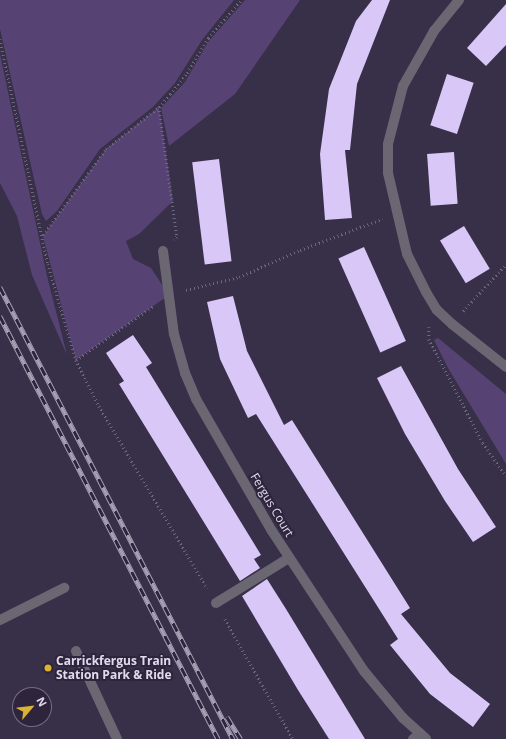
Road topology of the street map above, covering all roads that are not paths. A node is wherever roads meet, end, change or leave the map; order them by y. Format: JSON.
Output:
{"nodes":[{"id":1,"x":459,"y":0,"type":"edge"},
{"id":2,"x":163,"y":251,"type":"road end"},
{"id":3,"x":506,"y":367,"type":"edge"},
{"id":4,"x":289,"y":558,"type":"junction"},
{"id":5,"x":64,"y":588,"type":"dead end"},
{"id":6,"x":216,"y":603,"type":"road end"},
{"id":7,"x":0,"y":620,"type":"edge"},
{"id":8,"x":76,"y":651,"type":"dead end"},
{"id":9,"x":419,"y":737,"type":"edge"},
{"id":10,"x":117,"y":739,"type":"edge"}],
"edges":[{"from":1,"to":3,"type":"street"},
{"from":2,"to":4,"type":"street","name":"Fergus Court"},
{"from":4,"to":6,"type":"street"},
{"from":4,"to":9,"type":"street","name":"Fergus Court"},
{"from":5,"to":7,"type":"street"},
{"from":8,"to":10,"type":"street"}]}
